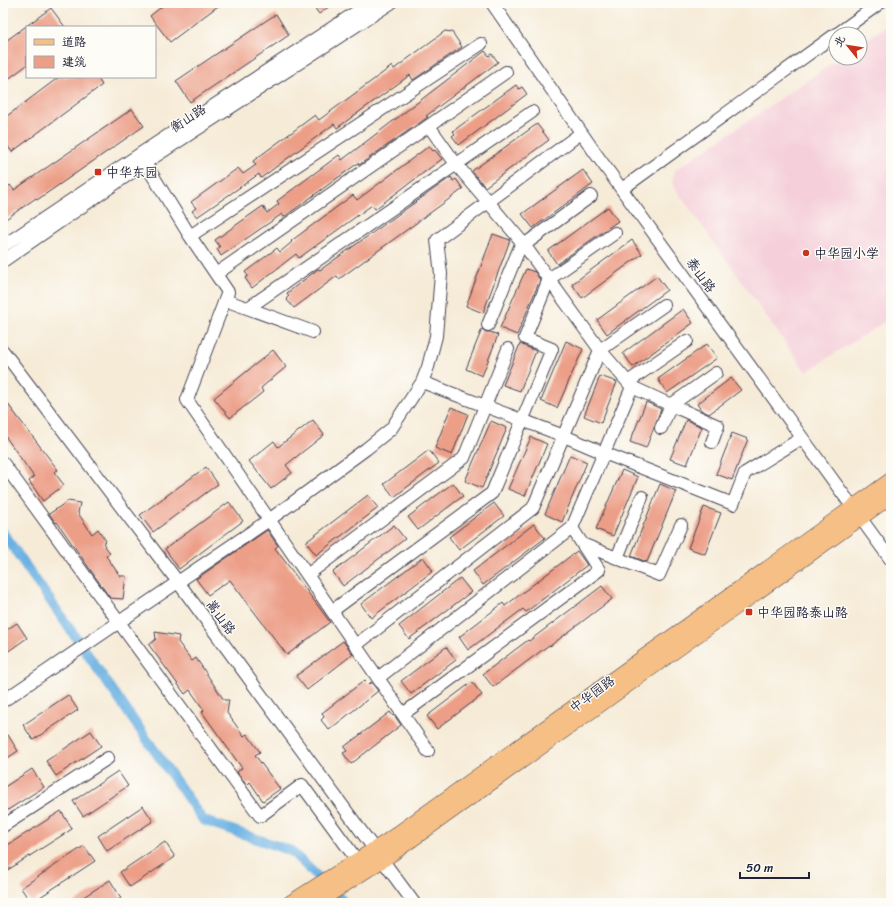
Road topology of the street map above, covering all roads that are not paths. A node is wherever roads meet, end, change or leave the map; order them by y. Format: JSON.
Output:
{"nodes":[{"id":1,"x":370,"y":3,"type":"edge"},
{"id":2,"x":390,"y":3,"type":"edge"},
{"id":3,"x":492,"y":3,"type":"edge"},
{"id":4,"x":880,"y":3,"type":"edge"},
{"id":5,"x":847,"y":26,"type":"edge"},
{"id":6,"x":828,"y":40,"type":"edge"},
{"id":7,"x":481,"y":44,"type":"dead end"},
{"id":8,"x":506,"y":72,"type":"dead end"},
{"id":9,"x":532,"y":112,"type":"dead end"},
{"id":10,"x":428,"y":126,"type":"junction"},
{"id":11,"x":582,"y":133,"type":"junction"},
{"id":12,"x":145,"y":163,"type":"junction"},
{"id":13,"x":456,"y":164,"type":"junction"},
{"id":14,"x":622,"y":189,"type":"junction"},
{"id":15,"x":591,"y":196,"type":"dead end"},
{"id":16,"x":488,"y":202,"type":"junction"},
{"id":17,"x":615,"y":234,"type":"dead end"},
{"id":18,"x":190,"y":236,"type":"junction"},
{"id":19,"x":523,"y":244,"type":"junction"},
{"id":20,"x":3,"y":246,"type":"edge"},
{"id":21,"x":3,"y":261,"type":"edge"},
{"id":22,"x":216,"y":274,"type":"junction"},
{"id":23,"x":549,"y":279,"type":"junction"},
{"id":24,"x":225,"y":300,"type":"junction"},
{"id":25,"x":664,"y":305,"type":"dead end"},
{"id":26,"x":248,"y":308,"type":"junction"},
{"id":27,"x":488,"y":325,"type":"dead end"},
{"id":28,"x":313,"y":332,"type":"dead end"},
{"id":29,"x":687,"y":341,"type":"dead end"},
{"id":30,"x":508,"y":349,"type":"dead end"},
{"id":31,"x":600,"y":350,"type":"junction"},
{"id":32,"x":3,"y":351,"type":"edge"},
{"id":33,"x":716,"y":373,"type":"dead end"},
{"id":34,"x":422,"y":382,"type":"junction"},
{"id":35,"x":630,"y":384,"type":"junction"},
{"id":36,"x":485,"y":406,"type":"junction"},
{"id":37,"x":671,"y":406,"type":"junction"},
{"id":38,"x":522,"y":420,"type":"junction"},
{"id":39,"x":661,"y":428,"type":"dead end"},
{"id":40,"x":564,"y":436,"type":"junction"},
{"id":41,"x":802,"y":438,"type":"junction"},
{"id":42,"x":712,"y":442,"type":"dead end"},
{"id":43,"x":604,"y":453,"type":"junction"},
{"id":44,"x":3,"y":463,"type":"edge"},
{"id":45,"x":891,"y":480,"type":"edge"},
{"id":46,"x":891,"y":496,"type":"edge"},
{"id":47,"x":642,"y":497,"type":"dead end"},
{"id":48,"x":856,"y":512,"type":"junction"},
{"id":49,"x":269,"y":520,"type":"junction"},
{"id":50,"x":681,"y":525,"type":"dead end"},
{"id":51,"x":572,"y":528,"type":"junction"},
{"id":52,"x":582,"y":544,"type":"junction"},
{"id":53,"x":617,"y":558,"type":"junction"},
{"id":54,"x":891,"y":560,"type":"edge"},
{"id":55,"x":307,"y":574,"type":"junction"},
{"id":56,"x":178,"y":582,"type":"junction"},
{"id":57,"x":332,"y":611,"type":"junction"},
{"id":58,"x":119,"y":622,"type":"junction"},
{"id":59,"x":356,"y":645,"type":"junction"},
{"id":60,"x":378,"y":678,"type":"junction"},
{"id":61,"x":3,"y":701,"type":"edge"},
{"id":62,"x":403,"y":714,"type":"junction"},
{"id":63,"x":428,"y":750,"type":"dead end"},
{"id":64,"x":108,"y":758,"type":"dead end"},
{"id":65,"x":3,"y":826,"type":"edge"},
{"id":66,"x":379,"y":854,"type":"junction"},
{"id":67,"x":361,"y":866,"type":"junction"},
{"id":68,"x":316,"y":898,"type":"edge"},
{"id":69,"x":290,"y":903,"type":"edge"},
{"id":70,"x":414,"y":903,"type":"edge"}],
"edges":[{"from":1,"to":20,"type":"street","name":"衡山路"},
{"from":2,"to":12,"type":"street","name":"衡山路"},
{"from":3,"to":11,"type":"street","name":"泰山路"},
{"from":4,"to":5,"type":"street"},
{"from":6,"to":14,"type":"street"},
{"from":7,"to":18,"type":"street"},
{"from":8,"to":10,"type":"street"},
{"from":9,"to":13,"type":"street"},
{"from":10,"to":13,"type":"street"},
{"from":10,"to":22,"type":"street"},
{"from":11,"to":14,"type":"street","name":"泰山路"},
{"from":11,"to":16,"type":"street"},
{"from":12,"to":18,"type":"street"},
{"from":12,"to":21,"type":"street","name":"衡山路"},
{"from":13,"to":16,"type":"street"},
{"from":13,"to":26,"type":"street"},
{"from":14,"to":41,"type":"street","name":"泰山路"},
{"from":15,"to":19,"type":"street"},
{"from":16,"to":19,"type":"street"},
{"from":16,"to":34,"type":"street"},
{"from":17,"to":23,"type":"street"},
{"from":18,"to":22,"type":"street"},
{"from":19,"to":23,"type":"street"},
{"from":19,"to":27,"type":"street"},
{"from":22,"to":24,"type":"street"},
{"from":23,"to":31,"type":"street"},
{"from":23,"to":38,"type":"street"},
{"from":24,"to":26,"type":"street"},
{"from":24,"to":49,"type":"street"},
{"from":25,"to":31,"type":"street"},
{"from":26,"to":28,"type":"street"},
{"from":29,"to":35,"type":"street"},
{"from":30,"to":36,"type":"street"},
{"from":31,"to":35,"type":"street"},
{"from":31,"to":40,"type":"street"},
{"from":32,"to":56,"type":"street","name":"嵩山路"},
{"from":33,"to":37,"type":"street"},
{"from":34,"to":36,"type":"street"},
{"from":34,"to":49,"type":"street"},
{"from":35,"to":37,"type":"street"},
{"from":35,"to":43,"type":"street"},
{"from":36,"to":38,"type":"street"},
{"from":36,"to":55,"type":"street"},
{"from":37,"to":39,"type":"street"},
{"from":37,"to":42,"type":"street"},
{"from":38,"to":40,"type":"street"},
{"from":38,"to":57,"type":"street"},
{"from":40,"to":43,"type":"street"},
{"from":40,"to":59,"type":"street"},
{"from":41,"to":43,"type":"street"},
{"from":41,"to":48,"type":"street","name":"泰山路"},
{"from":43,"to":51,"type":"street"},
{"from":44,"to":58,"type":"street"},
{"from":45,"to":48,"type":"main road","name":"中华园路"},
{"from":46,"to":48,"type":"main road","name":"中华园路"},
{"from":47,"to":53,"type":"street"},
{"from":48,"to":54,"type":"street","name":"泰山路"},
{"from":48,"to":66,"type":"main road","name":"中华园路"},
{"from":49,"to":55,"type":"street"},
{"from":49,"to":56,"type":"street"},
{"from":50,"to":53,"type":"street"},
{"from":51,"to":52,"type":"street"},
{"from":51,"to":60,"type":"street"},
{"from":52,"to":53,"type":"street"},
{"from":52,"to":62,"type":"street"},
{"from":55,"to":57,"type":"street"},
{"from":56,"to":58,"type":"street"},
{"from":56,"to":66,"type":"street","name":"嵩山路"},
{"from":57,"to":59,"type":"street"},
{"from":58,"to":61,"type":"street"},
{"from":58,"to":67,"type":"street"},
{"from":59,"to":60,"type":"street"},
{"from":60,"to":62,"type":"street"},
{"from":62,"to":63,"type":"street"},
{"from":64,"to":65,"type":"street"},
{"from":66,"to":67,"type":"main road","name":"中华园路"},
{"from":66,"to":70,"type":"street","name":"嵩山路"},
{"from":67,"to":68,"type":"main road","name":"中华园路"},
{"from":68,"to":69,"type":"main road","name":"中华园路"}]}
